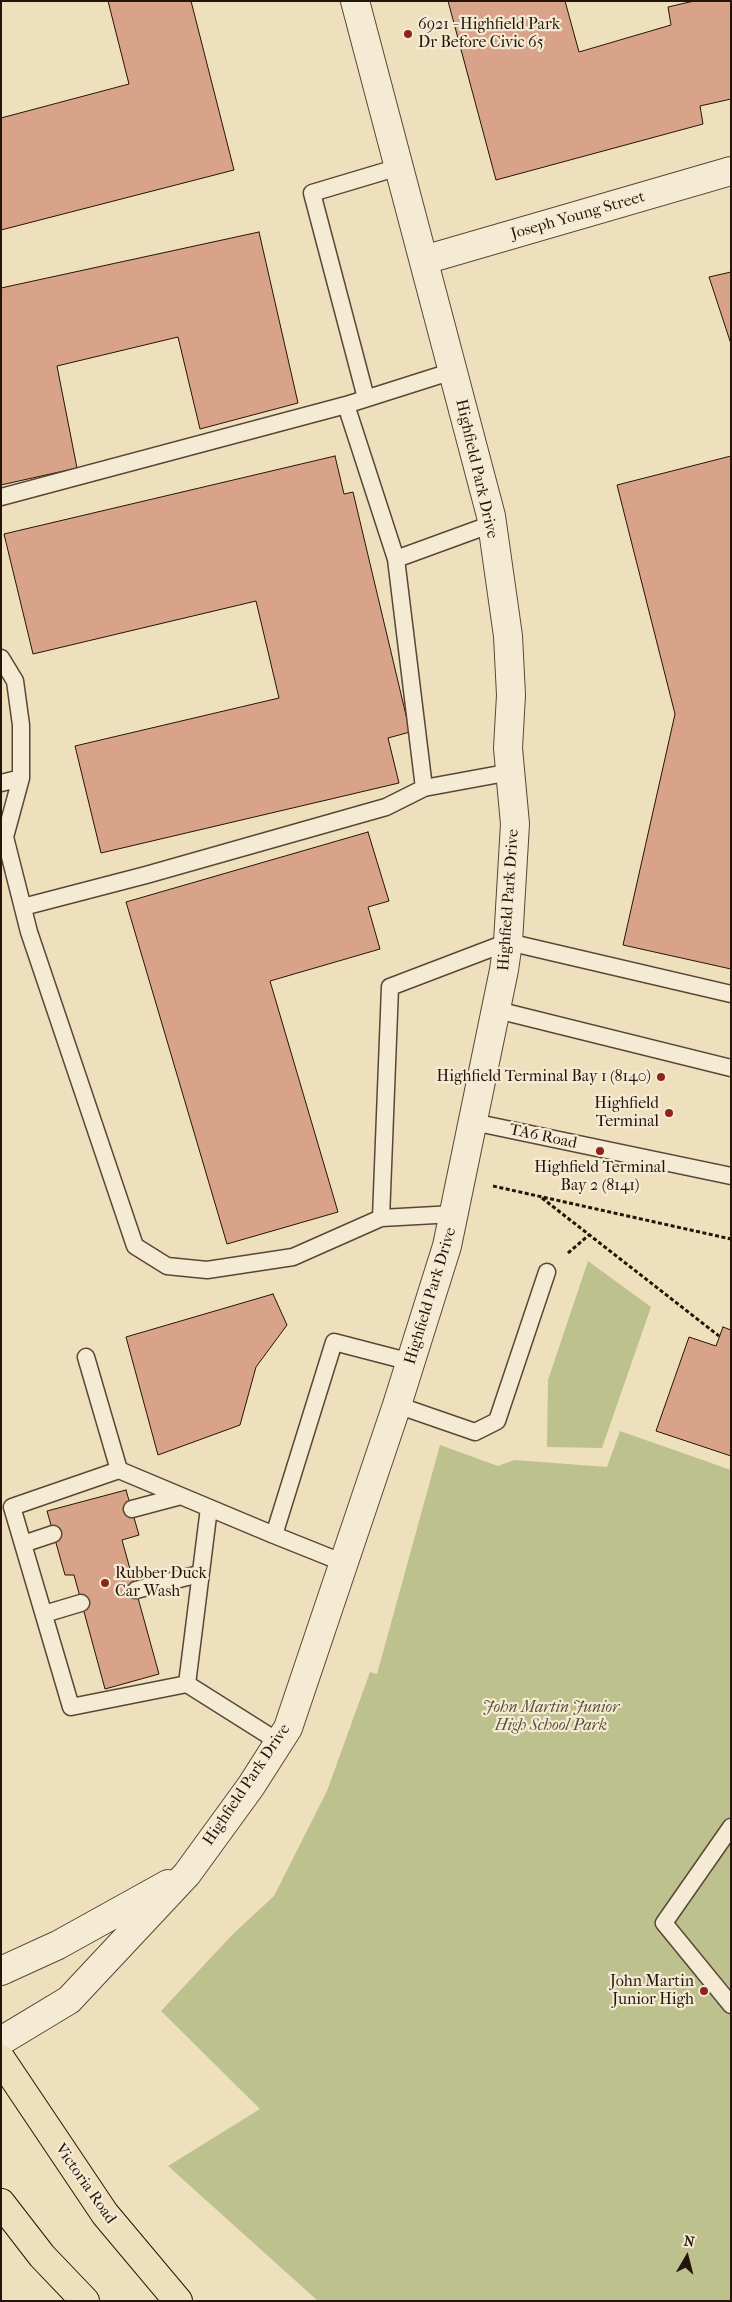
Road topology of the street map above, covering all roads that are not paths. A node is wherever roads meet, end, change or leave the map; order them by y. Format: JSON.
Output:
{"nodes":[{"id":1,"x":355,"y":1,"type":"edge"},
{"id":2,"x":399,"y":167,"type":"junction"},
{"id":3,"x":731,"y":171,"type":"edge"},
{"id":4,"x":424,"y":260,"type":"junction"},
{"id":5,"x":453,"y":371,"type":"junction"},
{"id":6,"x":366,"y":398,"type":"junction"},
{"id":7,"x":346,"y":405,"type":"junction"},
{"id":8,"x":1,"y":497,"type":"edge"},
{"id":9,"x":492,"y":524,"type":"junction"},
{"id":10,"x":396,"y":559,"type":"junction"},
{"id":11,"x":1,"y":658,"type":"edge"},
{"id":12,"x":511,"y":772,"type":"junction"},
{"id":13,"x":22,"y":778,"type":"junction"},
{"id":14,"x":1,"y":783,"type":"edge"},
{"id":15,"x":424,"y":788,"type":"junction"},
{"id":16,"x":23,"y":907,"type":"junction"},
{"id":17,"x":508,"y":942,"type":"junction"},
{"id":18,"x":731,"y":994,"type":"edge"},
{"id":19,"x":497,"y":1010,"type":"junction"},
{"id":20,"x":731,"y":1068,"type":"edge"},
{"id":21,"x":474,"y":1122,"type":"junction"},
{"id":22,"x":731,"y":1176,"type":"edge"},
{"id":23,"x":454,"y":1214,"type":"junction"},
{"id":24,"x":381,"y":1218,"type":"junction"},
{"id":25,"x":547,"y":1272,"type":"dead end"},
{"id":26,"x":86,"y":1357,"type":"dead end"},
{"id":27,"x":411,"y":1362,"type":"junction"},
{"id":28,"x":397,"y":1405,"type":"junction"},
{"id":29,"x":119,"y":1470,"type":"junction"},
{"id":30,"x":181,"y":1496,"type":"junction"},
{"id":31,"x":209,"y":1508,"type":"junction"},
{"id":32,"x":132,"y":1509,"type":"dead end"},
{"id":33,"x":53,"y":1534,"type":"dead end"},
{"id":34,"x":274,"y":1535,"type":"junction"},
{"id":35,"x":23,"y":1544,"type":"junction"},
{"id":36,"x":344,"y":1563,"type":"junction"},
{"id":37,"x":199,"y":1574,"type":"junction"},
{"id":38,"x":136,"y":1590,"type":"dead end"},
{"id":39,"x":81,"y":1603,"type":"dead end"},
{"id":40,"x":44,"y":1614,"type":"junction"},
{"id":41,"x":187,"y":1684,"type":"junction"},
{"id":42,"x":279,"y":1742,"type":"junction"},
{"id":43,"x":731,"y":1827,"type":"edge"},
{"id":44,"x":187,"y":1874,"type":"junction"},
{"id":45,"x":1,"y":1971,"type":"edge"},
{"id":46,"x":731,"y":2005,"type":"edge"},
{"id":47,"x":1,"y":2041,"type":"edge"},
{"id":48,"x":1,"y":2059,"type":"edge"},
{"id":49,"x":1,"y":2203,"type":"edge"},
{"id":50,"x":85,"y":2301,"type":"edge"},
{"id":51,"x":178,"y":2301,"type":"edge"}],
"edges":[{"from":1,"to":2,"type":"street","name":"Highfield Park Drive"},
{"from":2,"to":4,"type":"street","name":"Highfield Park Drive"},
{"from":2,"to":6,"type":"lane"},
{"from":3,"to":4,"type":"street","name":"Joseph Young Street"},
{"from":4,"to":5,"type":"street","name":"Highfield Park Drive"},
{"from":5,"to":6,"type":"lane"},
{"from":5,"to":9,"type":"street","name":"Highfield Park Drive"},
{"from":6,"to":7,"type":"lane"},
{"from":7,"to":8,"type":"lane"},
{"from":7,"to":10,"type":"lane"},
{"from":9,"to":10,"type":"lane"},
{"from":9,"to":12,"type":"street","name":"Highfield Park Drive"},
{"from":10,"to":15,"type":"lane"},
{"from":11,"to":13,"type":"lane"},
{"from":12,"to":15,"type":"lane"},
{"from":12,"to":17,"type":"street","name":"Highfield Park Drive"},
{"from":13,"to":14,"type":"lane"},
{"from":13,"to":16,"type":"lane"},
{"from":15,"to":16,"type":"lane"},
{"from":16,"to":24,"type":"lane"},
{"from":17,"to":18,"type":"lane"},
{"from":17,"to":19,"type":"street","name":"Highfield Park Drive"},
{"from":17,"to":24,"type":"lane"},
{"from":19,"to":20,"type":"lane"},
{"from":19,"to":21,"type":"street","name":"Highfield Park Drive"},
{"from":21,"to":22,"type":"lane","name":"TA6 Road"},
{"from":21,"to":23,"type":"street","name":"Highfield Park Drive"},
{"from":23,"to":24,"type":"lane"},
{"from":23,"to":27,"type":"street","name":"Highfield Park Drive"},
{"from":25,"to":28,"type":"lane"},
{"from":26,"to":29,"type":"lane"},
{"from":27,"to":28,"type":"street","name":"Highfield Park Drive"},
{"from":27,"to":34,"type":"lane"},
{"from":28,"to":36,"type":"street","name":"Highfield Park Drive"},
{"from":29,"to":30,"type":"lane"},
{"from":29,"to":35,"type":"lane"},
{"from":30,"to":31,"type":"lane"},
{"from":30,"to":32,"type":"lane"},
{"from":31,"to":34,"type":"lane"},
{"from":31,"to":37,"type":"lane"},
{"from":33,"to":35,"type":"lane"},
{"from":34,"to":36,"type":"lane"},
{"from":35,"to":40,"type":"lane"},
{"from":36,"to":42,"type":"street","name":"Highfield Park Drive"},
{"from":37,"to":38,"type":"lane"},
{"from":37,"to":41,"type":"lane"},
{"from":39,"to":40,"type":"lane"},
{"from":40,"to":41,"type":"lane"},
{"from":41,"to":42,"type":"lane"},
{"from":42,"to":44,"type":"street","name":"Highfield Park Drive"},
{"from":43,"to":46,"type":"lane"},
{"from":44,"to":45,"type":"street","name":"Highfield Park Drive"},
{"from":44,"to":47,"type":"street","name":"Highfield Park Drive"},
{"from":48,"to":51,"type":"main road","name":"Victoria Road"},
{"from":49,"to":50,"type":"main road"}]}
